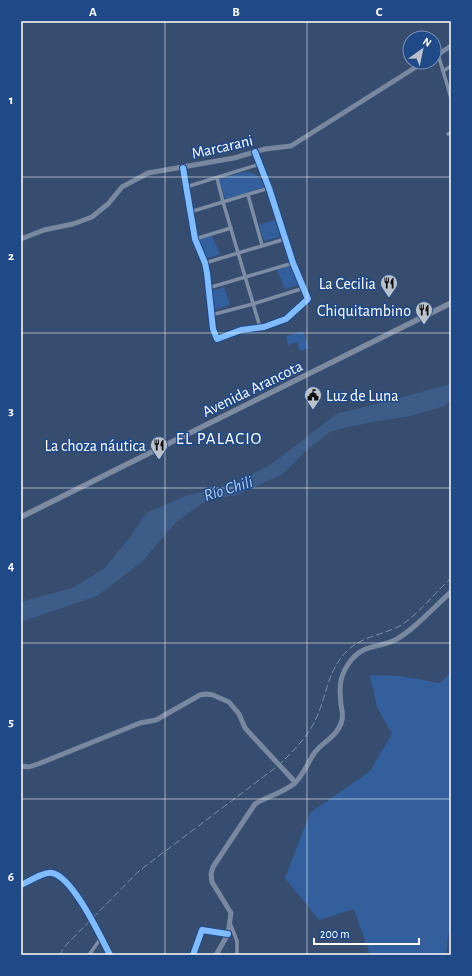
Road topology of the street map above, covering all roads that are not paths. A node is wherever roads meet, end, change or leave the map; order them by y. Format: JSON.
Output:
{"nodes":[{"id":1,"x":451,"y":46,"type":"edge"},
{"id":2,"x":442,"y":52,"type":"edge"},
{"id":3,"x":451,"y":66,"type":"edge"},
{"id":4,"x":411,"y":70,"type":"edge"},
{"id":5,"x":443,"y":71,"type":"joint"},
{"id":6,"x":451,"y":98,"type":"edge"},
{"id":7,"x":255,"y":152,"type":"junction"},
{"id":8,"x":260,"y":164,"type":"junction"},
{"id":9,"x":183,"y":168,"type":"junction"},
{"id":10,"x":217,"y":178,"type":"junction"},
{"id":11,"x":186,"y":186,"type":"junction"},
{"id":12,"x":269,"y":188,"type":"junction"},
{"id":13,"x":248,"y":195,"type":"junction"},
{"id":14,"x":223,"y":202,"type":"junction"},
{"id":15,"x":190,"y":212,"type":"junction"},
{"id":16,"x":231,"y":228,"type":"junction"},
{"id":17,"x":21,"y":239,"type":"edge"},
{"id":18,"x":195,"y":239,"type":"junction"},
{"id":19,"x":285,"y":239,"type":"junction"},
{"id":20,"x":262,"y":245,"type":"junction"},
{"id":21,"x":238,"y":253,"type":"junction"},
{"id":22,"x":204,"y":263,"type":"junction"},
{"id":23,"x":293,"y":263,"type":"junction"},
{"id":24,"x":246,"y":278,"type":"junction"},
{"id":25,"x":208,"y":288,"type":"junction"},
{"id":26,"x":304,"y":288,"type":"junction"},
{"id":27,"x":451,"y":303,"type":"edge"},
{"id":28,"x":254,"y":304,"type":"junction"},
{"id":29,"x":211,"y":315,"type":"junction"},
{"id":30,"x":260,"y":327,"type":"junction"},
{"id":31,"x":21,"y":516,"type":"edge"},
{"id":32,"x":451,"y":592,"type":"edge"},
{"id":33,"x":21,"y":766,"type":"edge"},
{"id":34,"x":296,"y":782,"type":"junction"},
{"id":35,"x":21,"y":885,"type":"edge"},
{"id":36,"x":230,"y":923,"type":"junction"},
{"id":37,"x":228,"y":934,"type":"junction"},
{"id":38,"x":101,"y":938,"type":"junction"},
{"id":39,"x":89,"y":955,"type":"edge"},
{"id":40,"x":110,"y":955,"type":"edge"},
{"id":41,"x":193,"y":955,"type":"edge"},
{"id":42,"x":216,"y":955,"type":"edge"},
{"id":43,"x":237,"y":955,"type":"edge"}],
"edges":[{"from":1,"to":2,"type":"main road"},
{"from":3,"to":5,"type":"street"},
{"from":4,"to":7,"type":"main road","name":"Marcarani"},
{"from":5,"to":6,"type":"street"},
{"from":7,"to":8,"type":"street"},
{"from":7,"to":9,"type":"main road","name":"Marcarani"},
{"from":8,"to":10,"type":"street"},
{"from":8,"to":12,"type":"street"},
{"from":9,"to":11,"type":"street"},
{"from":9,"to":17,"type":"main road","name":"Marcarani"},
{"from":10,"to":11,"type":"street"},
{"from":10,"to":14,"type":"street"},
{"from":11,"to":15,"type":"street"},
{"from":12,"to":13,"type":"street"},
{"from":12,"to":19,"type":"street"},
{"from":13,"to":14,"type":"street"},
{"from":13,"to":20,"type":"street"},
{"from":14,"to":15,"type":"street"},
{"from":14,"to":16,"type":"street"},
{"from":15,"to":18,"type":"street"},
{"from":16,"to":18,"type":"street"},
{"from":16,"to":21,"type":"street"},
{"from":18,"to":22,"type":"street"},
{"from":19,"to":20,"type":"street"},
{"from":19,"to":23,"type":"street"},
{"from":20,"to":21,"type":"street"},
{"from":21,"to":22,"type":"street"},
{"from":21,"to":24,"type":"street"},
{"from":22,"to":25,"type":"street"},
{"from":23,"to":24,"type":"street"},
{"from":23,"to":26,"type":"street"},
{"from":24,"to":25,"type":"street"},
{"from":24,"to":28,"type":"street"},
{"from":25,"to":29,"type":"street"},
{"from":26,"to":28,"type":"street"},
{"from":26,"to":30,"type":"street"},
{"from":27,"to":31,"type":"main road","name":"Avenida Arancota"},
{"from":28,"to":29,"type":"street"},
{"from":28,"to":30,"type":"street"},
{"from":29,"to":30,"type":"street"},
{"from":32,"to":34,"type":"main road"},
{"from":33,"to":34,"type":"main road"},
{"from":34,"to":36,"type":"main road"},
{"from":35,"to":38,"type":"street"},
{"from":36,"to":37,"type":"main road"},
{"from":36,"to":43,"type":"street"},
{"from":37,"to":41,"type":"street"},
{"from":37,"to":42,"type":"main road"},
{"from":38,"to":39,"type":"street"},
{"from":38,"to":40,"type":"street"}]}
